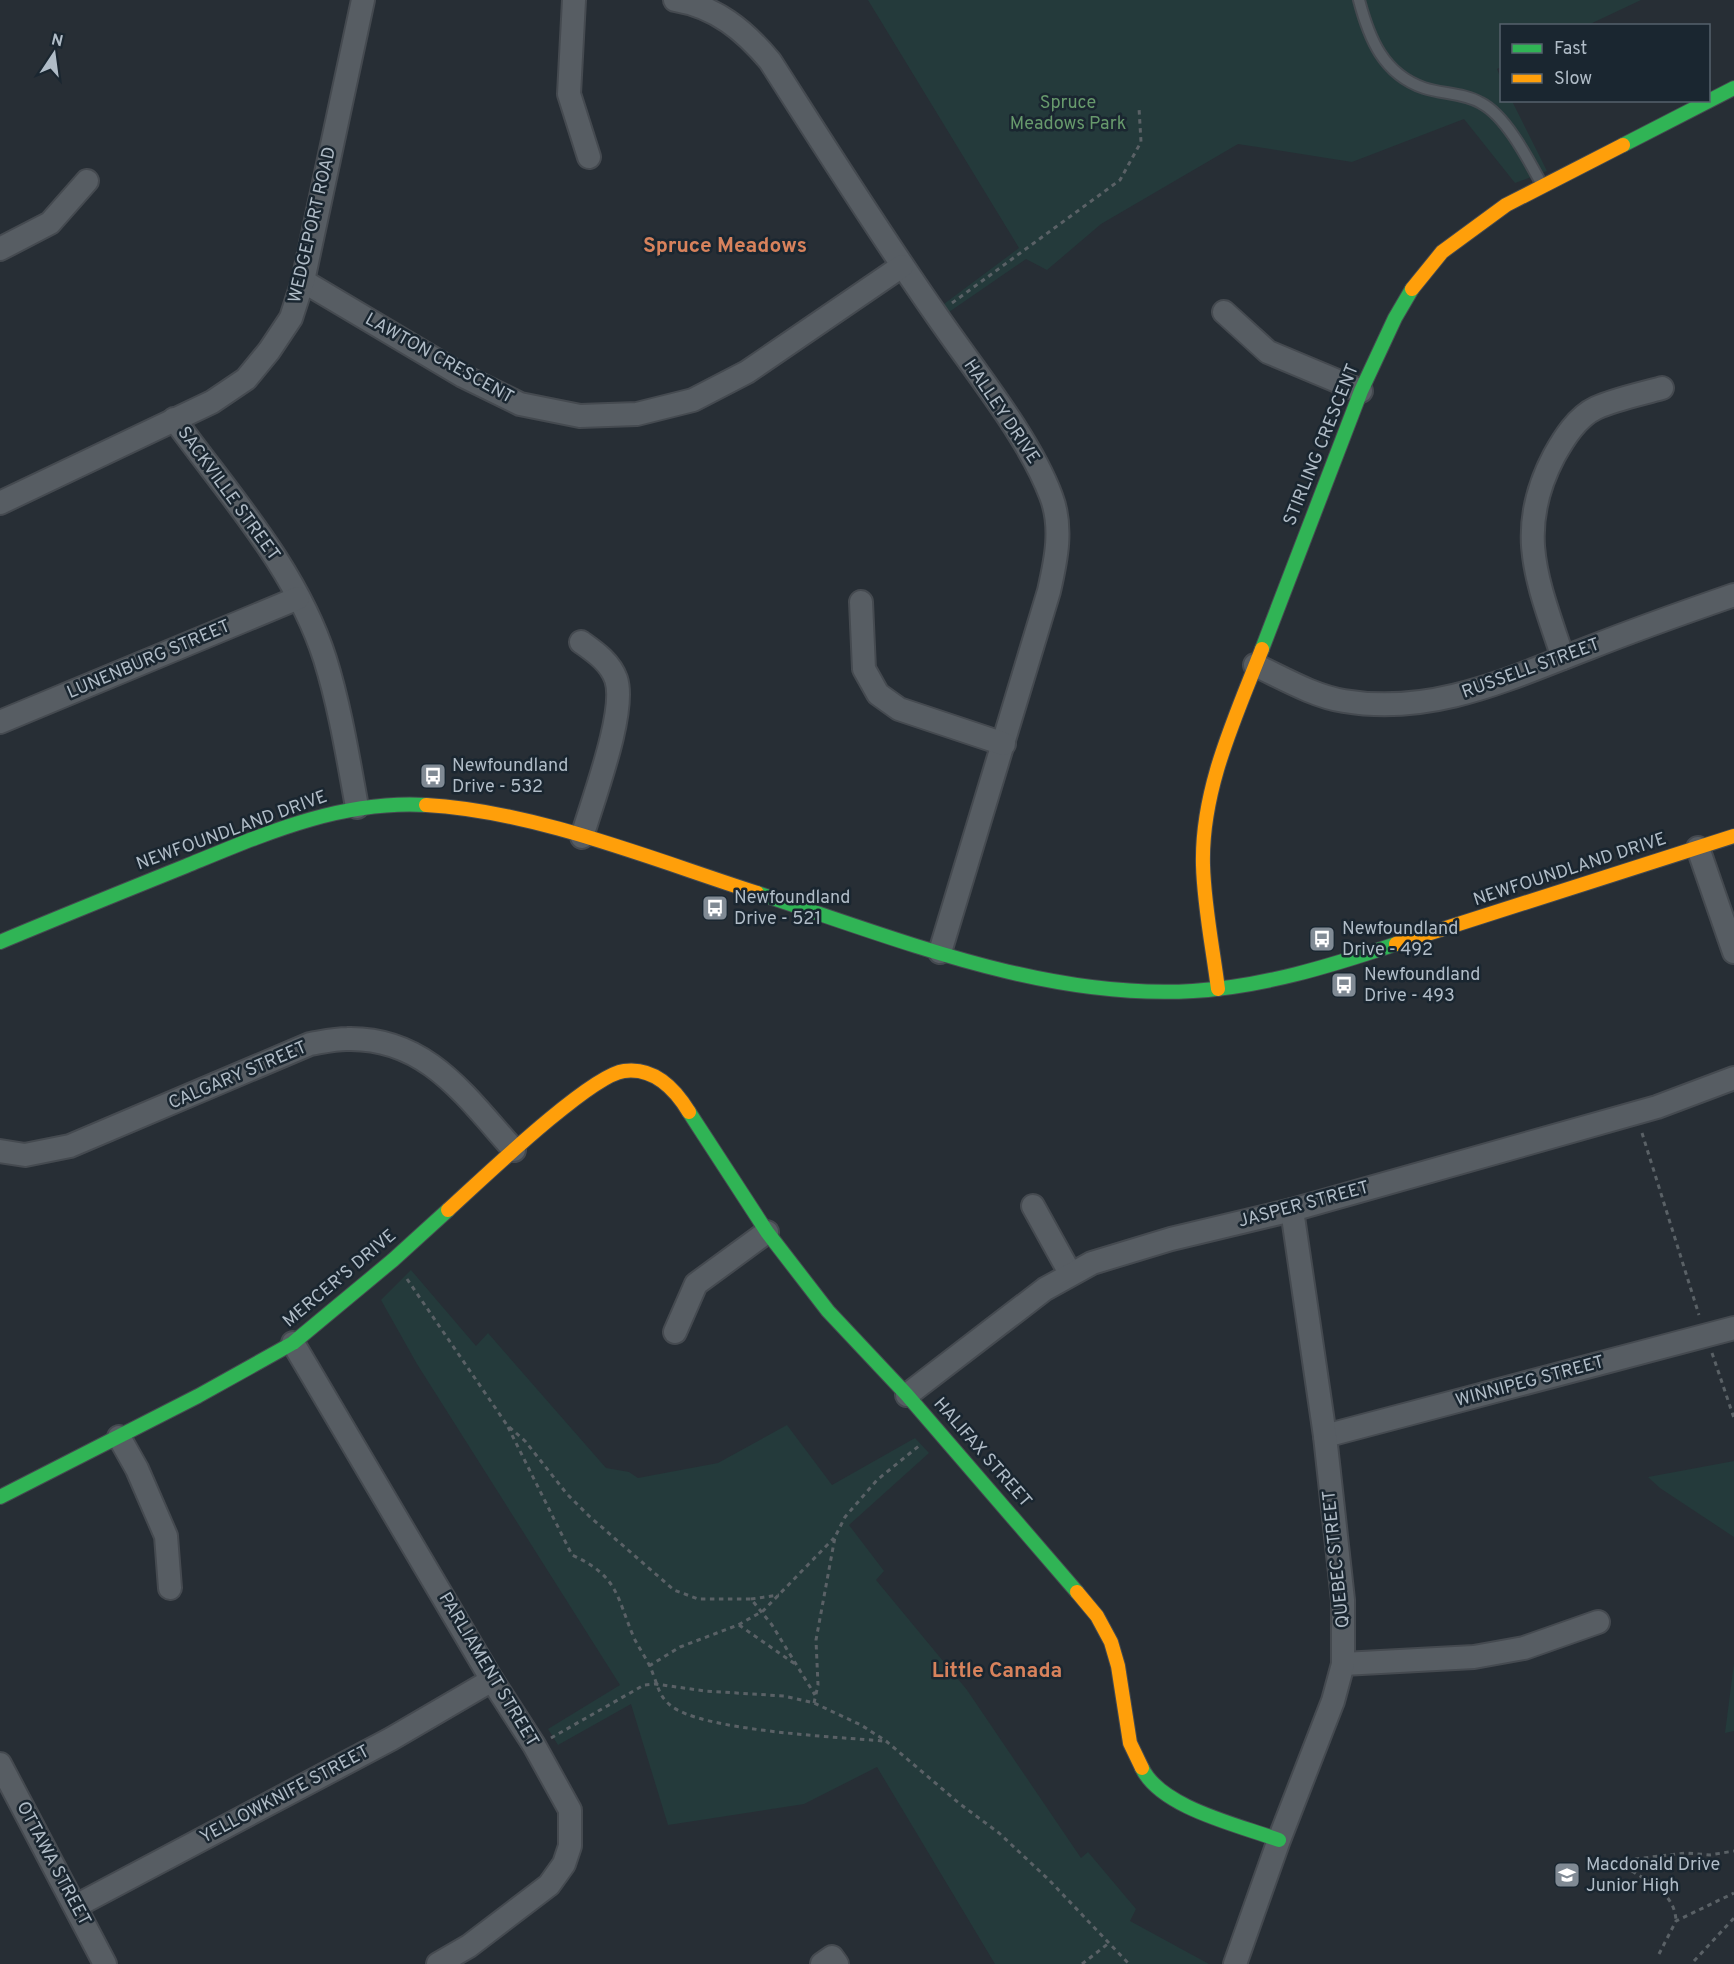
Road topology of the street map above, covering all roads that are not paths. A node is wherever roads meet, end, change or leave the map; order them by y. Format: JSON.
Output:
{"nodes":[{"id":1,"x":363,"y":0,"type":"edge"},
{"id":2,"x":574,"y":0,"type":"edge"},
{"id":3,"x":675,"y":0,"type":"edge"},
{"id":4,"x":1359,"y":0,"type":"edge"},
{"id":5,"x":1734,"y":88,"type":"edge"},
{"id":6,"x":1710,"y":100,"type":"edge"},
{"id":7,"x":1707,"y":102,"type":"edge"},
{"id":8,"x":589,"y":157,"type":"dead end"},
{"id":9,"x":87,"y":181,"type":"dead end"},
{"id":10,"x":1543,"y":186,"type":"junction"},
{"id":11,"x":0,"y":249,"type":"edge"},
{"id":12,"x":902,"y":266,"type":"junction"},
{"id":13,"x":303,"y":281,"type":"junction"},
{"id":14,"x":1224,"y":312,"type":"dead end"},
{"id":15,"x":1662,"y":388,"type":"dead end"},
{"id":16,"x":1361,"y":391,"type":"junction"},
{"id":17,"x":174,"y":419,"type":"junction"},
{"id":18,"x":0,"y":504,"type":"edge"},
{"id":19,"x":1734,"y":595,"type":"edge"},
{"id":20,"x":298,"y":598,"type":"junction"},
{"id":21,"x":861,"y":602,"type":"dead end"},
{"id":22,"x":581,"y":642,"type":"dead end"},
{"id":23,"x":1563,"y":658,"type":"junction"},
{"id":24,"x":1255,"y":665,"type":"junction"},
{"id":25,"x":0,"y":722,"type":"edge"},
{"id":26,"x":1004,"y":744,"type":"junction"},
{"id":27,"x":357,"y":807,"type":"junction"},
{"id":28,"x":1734,"y":836,"type":"edge"},
{"id":29,"x":582,"y":837,"type":"junction"},
{"id":30,"x":1698,"y":848,"type":"junction"},
{"id":31,"x":0,"y":942,"type":"edge"},
{"id":32,"x":940,"y":952,"type":"junction"},
{"id":33,"x":1734,"y":952,"type":"edge"},
{"id":34,"x":1218,"y":989,"type":"junction"},
{"id":35,"x":642,"y":1069,"type":"joint"},
{"id":36,"x":1734,"y":1078,"type":"edge"},
{"id":37,"x":514,"y":1150,"type":"junction"},
{"id":38,"x":0,"y":1151,"type":"edge"},
{"id":39,"x":1033,"y":1206,"type":"dead end"},
{"id":40,"x":1292,"y":1210,"type":"junction"},
{"id":41,"x":767,"y":1232,"type":"junction"},
{"id":42,"x":1070,"y":1273,"type":"junction"},
{"id":43,"x":1734,"y":1329,"type":"edge"},
{"id":44,"x":675,"y":1332,"type":"dead end"},
{"id":45,"x":293,"y":1343,"type":"junction"},
{"id":46,"x":907,"y":1395,"type":"junction"},
{"id":47,"x":1325,"y":1436,"type":"junction"},
{"id":48,"x":119,"y":1437,"type":"junction"},
{"id":49,"x":0,"y":1497,"type":"edge"},
{"id":50,"x":170,"y":1588,"type":"dead end"},
{"id":51,"x":1598,"y":1622,"type":"dead end"},
{"id":52,"x":1343,"y":1664,"type":"junction"},
{"id":53,"x":492,"y":1680,"type":"junction"},
{"id":54,"x":0,"y":1764,"type":"edge"},
{"id":55,"x":8,"y":1799,"type":"edge"},
{"id":56,"x":1279,"y":1840,"type":"junction"},
{"id":57,"x":76,"y":1906,"type":"junction"},
{"id":58,"x":105,"y":1964,"type":"edge"},
{"id":59,"x":438,"y":1964,"type":"edge"},
{"id":60,"x":822,"y":1964,"type":"edge"},
{"id":61,"x":837,"y":1964,"type":"edge"},
{"id":62,"x":1235,"y":1964,"type":"edge"}],
"edges":[{"from":1,"to":13,"type":"street","name":"WEDGEPORT ROAD"},
{"from":2,"to":8,"type":"street"},
{"from":3,"to":12,"type":"street","name":"HALLEY DRIVE"},
{"from":4,"to":10,"type":"lane"},
{"from":5,"to":6,"type":"street","name":"STIRLING CRESCENT"},
{"from":7,"to":10,"type":"street","name":"STIRLING CRESCENT"},
{"from":9,"to":11,"type":"street"},
{"from":10,"to":16,"type":"street","name":"STIRLING CRESCENT"},
{"from":12,"to":13,"type":"street","name":"LAWTON CRESCENT"},
{"from":12,"to":26,"type":"street","name":"HALLEY DRIVE"},
{"from":13,"to":17,"type":"street","name":"WEDGEPORT ROAD"},
{"from":14,"to":16,"type":"street"},
{"from":15,"to":23,"type":"street"},
{"from":16,"to":24,"type":"street","name":"STIRLING CRESCENT"},
{"from":17,"to":18,"type":"street","name":"WEDGEPORT ROAD"},
{"from":17,"to":20,"type":"street","name":"SACKVILLE STREET"},
{"from":19,"to":23,"type":"street","name":"RUSSELL STREET"},
{"from":20,"to":25,"type":"street","name":"LUNENBURG STREET"},
{"from":20,"to":27,"type":"street","name":"SACKVILLE STREET"},
{"from":21,"to":26,"type":"street"},
{"from":22,"to":29,"type":"street"},
{"from":23,"to":24,"type":"street","name":"RUSSELL STREET"},
{"from":24,"to":34,"type":"street","name":"STIRLING CRESCENT"},
{"from":26,"to":32,"type":"street","name":"HALLEY DRIVE"},
{"from":27,"to":29,"type":"street","name":"NEWFOUNDLAND DRIVE"},
{"from":27,"to":31,"type":"street","name":"NEWFOUNDLAND DRIVE"},
{"from":28,"to":30,"type":"street","name":"NEWFOUNDLAND DRIVE"},
{"from":29,"to":32,"type":"street","name":"NEWFOUNDLAND DRIVE"},
{"from":30,"to":33,"type":"street"},
{"from":30,"to":34,"type":"street","name":"NEWFOUNDLAND DRIVE"},
{"from":32,"to":34,"type":"street","name":"NEWFOUNDLAND DRIVE"},
{"from":35,"to":37,"type":"street","name":"MERCER'S DRIVE"},
{"from":35,"to":41,"type":"street","name":"HALIFAX STREET"},
{"from":36,"to":40,"type":"street","name":"JASPER STREET"},
{"from":37,"to":38,"type":"street","name":"CALGARY STREET"},
{"from":37,"to":45,"type":"street","name":"MERCER'S DRIVE"},
{"from":39,"to":42,"type":"street"},
{"from":40,"to":42,"type":"street","name":"JASPER STREET"},
{"from":40,"to":47,"type":"street","name":"QUEBEC STREET"},
{"from":41,"to":44,"type":"street"},
{"from":41,"to":46,"type":"street","name":"HALIFAX STREET"},
{"from":42,"to":46,"type":"street","name":"JASPER STREET"},
{"from":43,"to":47,"type":"street","name":"WINNIPEG STREET"},
{"from":45,"to":48,"type":"street","name":"MERCER'S DRIVE"},
{"from":45,"to":53,"type":"street","name":"PARLIAMENT STREET"},
{"from":46,"to":56,"type":"street","name":"HALIFAX STREET"},
{"from":47,"to":52,"type":"street","name":"QUEBEC STREET"},
{"from":48,"to":49,"type":"street","name":"MERCER'S DRIVE"},
{"from":48,"to":50,"type":"street"},
{"from":51,"to":52,"type":"street"},
{"from":52,"to":56,"type":"street","name":"QUEBEC STREET"},
{"from":53,"to":57,"type":"street","name":"YELLOWKNIFE STREET"},
{"from":53,"to":59,"type":"street","name":"PARLIAMENT STREET"},
{"from":54,"to":55,"type":"street","name":"OTTAWA STREET"},
{"from":55,"to":57,"type":"street","name":"OTTAWA STREET"},
{"from":56,"to":62,"type":"street","name":"QUEBEC STREET"},
{"from":57,"to":58,"type":"street","name":"OTTAWA STREET"},
{"from":60,"to":61,"type":"street"}]}
